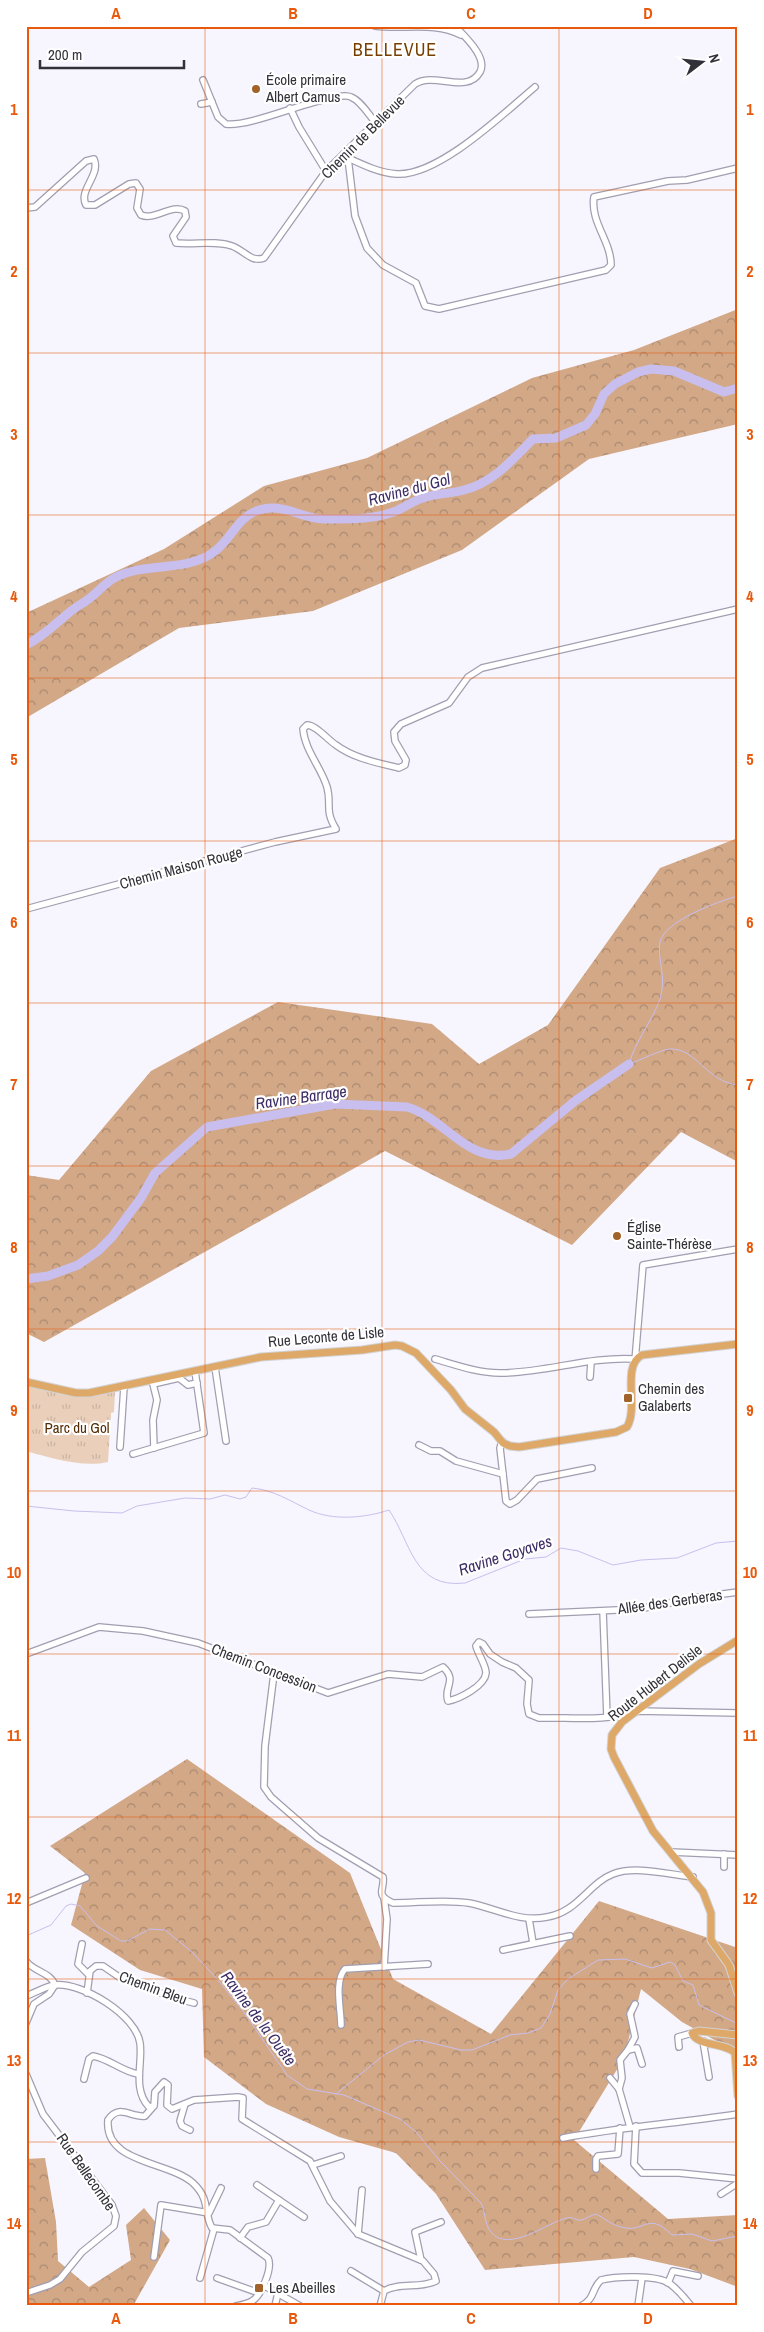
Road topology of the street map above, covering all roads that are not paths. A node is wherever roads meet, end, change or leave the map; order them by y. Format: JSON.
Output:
{"nodes":[{"id":1,"x":375,"y":26,"type":"edge"},
{"id":2,"x":428,"y":26,"type":"edge"},
{"id":3,"x":455,"y":26,"type":"edge"},
{"id":4,"x":464,"y":36,"type":"junction"},
{"id":5,"x":203,"y":80,"type":"dead end"},
{"id":6,"x":535,"y":87,"type":"dead end"},
{"id":7,"x":212,"y":102,"type":"junction"},
{"id":8,"x":201,"y":104,"type":"dead end"},
{"id":9,"x":290,"y":108,"type":"junction"},
{"id":10,"x":375,"y":122,"type":"junction"},
{"id":11,"x":341,"y":156,"type":"junction"},
{"id":12,"x":348,"y":158,"type":"junction"},
{"id":13,"x":738,"y":168,"type":"edge"},
{"id":14,"x":326,"y":171,"type":"junction"},
{"id":15,"x":26,"y":208,"type":"edge"},
{"id":16,"x":738,"y":609,"type":"edge"},
{"id":17,"x":26,"y":909,"type":"edge"},
{"id":18,"x":738,"y":1249,"type":"edge"},
{"id":19,"x":738,"y":1344,"type":"edge"},
{"id":20,"x":435,"y":1359,"type":"dead end"},
{"id":21,"x":635,"y":1360,"type":"junction"},
{"id":22,"x":591,"y":1362,"type":"junction"},
{"id":23,"x":215,"y":1367,"type":"junction"},
{"id":24,"x":195,"y":1371,"type":"junction"},
{"id":25,"x":590,"y":1377,"type":"dead end"},
{"id":26,"x":26,"y":1382,"type":"edge"},
{"id":27,"x":197,"y":1383,"type":"junction"},
{"id":28,"x":124,"y":1387,"type":"junction"},
{"id":29,"x":502,"y":1440,"type":"junction"},
{"id":30,"x":226,"y":1441,"type":"dead end"},
{"id":31,"x":419,"y":1445,"type":"dead end"},
{"id":32,"x":120,"y":1447,"type":"dead end"},
{"id":33,"x":154,"y":1448,"type":"junction"},
{"id":34,"x":133,"y":1454,"type":"dead end"},
{"id":35,"x":592,"y":1468,"type":"dead end"},
{"id":36,"x":503,"y":1474,"type":"junction"},
{"id":37,"x":738,"y":1592,"type":"edge"},
{"id":38,"x":603,"y":1611,"type":"junction"},
{"id":39,"x":528,"y":1614,"type":"dead end"},
{"id":40,"x":738,"y":1640,"type":"edge"},
{"id":41,"x":26,"y":1654,"type":"edge"},
{"id":42,"x":274,"y":1673,"type":"junction"},
{"id":43,"x":637,"y":1711,"type":"junction"},
{"id":44,"x":738,"y":1713,"type":"edge"},
{"id":45,"x":607,"y":1717,"type":"junction"},
{"id":46,"x":671,"y":1852,"type":"junction"},
{"id":47,"x":724,"y":1854,"type":"junction"},
{"id":48,"x":738,"y":1855,"type":"edge"},
{"id":49,"x":724,"y":1867,"type":"dead end"},
{"id":50,"x":693,"y":1877,"type":"junction"},
{"id":51,"x":86,"y":1878,"type":"dead end"},
{"id":52,"x":384,"y":1898,"type":"junction"},
{"id":53,"x":26,"y":1903,"type":"edge"},
{"id":54,"x":530,"y":1919,"type":"junction"},
{"id":55,"x":570,"y":1936,"type":"dead end"},
{"id":56,"x":533,"y":1943,"type":"junction"},
{"id":57,"x":82,"y":1944,"type":"dead end"},
{"id":58,"x":503,"y":1950,"type":"dead end"},
{"id":59,"x":26,"y":1961,"type":"edge"},
{"id":60,"x":428,"y":1964,"type":"dead end"},
{"id":61,"x":384,"y":1968,"type":"junction"},
{"id":62,"x":88,"y":1974,"type":"junction"},
{"id":63,"x":55,"y":1985,"type":"junction"},
{"id":64,"x":87,"y":1992,"type":"junction"},
{"id":65,"x":738,"y":1993,"type":"edge"},
{"id":66,"x":26,"y":1996,"type":"edge"},
{"id":67,"x":194,"y":2003,"type":"dead end"},
{"id":68,"x":635,"y":2004,"type":"dead end"},
{"id":69,"x":26,"y":2023,"type":"edge"},
{"id":70,"x":341,"y":2025,"type":"dead end"},
{"id":71,"x":692,"y":2033,"type":"junction"},
{"id":72,"x":738,"y":2035,"type":"edge"},
{"id":73,"x":703,"y":2041,"type":"junction"},
{"id":74,"x":679,"y":2047,"type":"dead end"},
{"id":75,"x":628,"y":2050,"type":"junction"},
{"id":76,"x":735,"y":2050,"type":"edge"},
{"id":77,"x":642,"y":2064,"type":"dead end"},
{"id":78,"x":26,"y":2074,"type":"edge"},
{"id":79,"x":138,"y":2074,"type":"junction"},
{"id":80,"x":709,"y":2077,"type":"dead end"},
{"id":81,"x":610,"y":2078,"type":"dead end"},
{"id":82,"x":84,"y":2079,"type":"dead end"},
{"id":83,"x":619,"y":2089,"type":"junction"},
{"id":84,"x":738,"y":2096,"type":"edge"},
{"id":85,"x":188,"y":2101,"type":"junction"},
{"id":86,"x":152,"y":2108,"type":"junction"},
{"id":87,"x":738,"y":2114,"type":"edge"},
{"id":88,"x":633,"y":2127,"type":"junction"},
{"id":89,"x":620,"y":2128,"type":"junction"},
{"id":90,"x":190,"y":2130,"type":"dead end"},
{"id":91,"x":563,"y":2138,"type":"dead end"},
{"id":92,"x":340,"y":2156,"type":"dead end"},
{"id":93,"x":313,"y":2165,"type":"junction"},
{"id":94,"x":596,"y":2170,"type":"dead end"},
{"id":95,"x":738,"y":2179,"type":"edge"},
{"id":96,"x":738,"y":2183,"type":"edge"},
{"id":97,"x":257,"y":2184,"type":"dead end"},
{"id":98,"x":221,"y":2188,"type":"dead end"},
{"id":99,"x":362,"y":2190,"type":"dead end"},
{"id":100,"x":721,"y":2194,"type":"dead end"},
{"id":101,"x":279,"y":2200,"type":"junction"},
{"id":102,"x":208,"y":2213,"type":"junction"},
{"id":103,"x":304,"y":2217,"type":"dead end"},
{"id":104,"x":441,"y":2222,"type":"dead end"},
{"id":105,"x":214,"y":2229,"type":"junction"},
{"id":106,"x":358,"y":2234,"type":"junction"},
{"id":107,"x":240,"y":2238,"type":"junction"},
{"id":108,"x":154,"y":2257,"type":"dead end"},
{"id":109,"x":421,"y":2260,"type":"junction"},
{"id":110,"x":351,"y":2271,"type":"dead end"},
{"id":111,"x":698,"y":2276,"type":"dead end"},
{"id":112,"x":200,"y":2278,"type":"dead end"},
{"id":113,"x":217,"y":2278,"type":"dead end"},
{"id":114,"x":642,"y":2278,"type":"junction"},
{"id":115,"x":668,"y":2283,"type":"junction"},
{"id":116,"x":263,"y":2285,"type":"junction"},
{"id":117,"x":384,"y":2291,"type":"junction"},
{"id":118,"x":259,"y":2293,"type":"junction"},
{"id":119,"x":278,"y":2293,"type":"junction"},
{"id":120,"x":26,"y":2294,"type":"edge"},
{"id":121,"x":236,"y":2306,"type":"edge"},
{"id":122,"x":275,"y":2306,"type":"edge"},
{"id":123,"x":300,"y":2306,"type":"edge"},
{"id":124,"x":380,"y":2306,"type":"edge"},
{"id":125,"x":581,"y":2306,"type":"edge"},
{"id":126,"x":638,"y":2306,"type":"edge"},
{"id":127,"x":692,"y":2306,"type":"edge"}],
"edges":[{"from":1,"to":2,"type":"street"},
{"from":2,"to":4,"type":"street"},
{"from":3,"to":4,"type":"street","name":"Chemin de Bellevue"},
{"from":4,"to":10,"type":"street","name":"Chemin de Bellevue"},
{"from":5,"to":7,"type":"street"},
{"from":6,"to":12,"type":"street"},
{"from":7,"to":8,"type":"street"},
{"from":7,"to":9,"type":"street"},
{"from":9,"to":10,"type":"street"},
{"from":9,"to":14,"type":"street"},
{"from":10,"to":11,"type":"street","name":"Chemin de Bellevue"},
{"from":11,"to":12,"type":"street"},
{"from":11,"to":14,"type":"street","name":"Chemin de Bellevue"},
{"from":12,"to":13,"type":"street"},
{"from":14,"to":15,"type":"street","name":"Chemin de Bellevue"},
{"from":16,"to":17,"type":"street","name":"Chemin Maison Rouge"},
{"from":18,"to":21,"type":"street"},
{"from":19,"to":21,"type":"main road"},
{"from":20,"to":22,"type":"street"},
{"from":21,"to":22,"type":"street"},
{"from":21,"to":29,"type":"main road","name":"Rue Leconte de Lisle"},
{"from":22,"to":25,"type":"street"},
{"from":23,"to":24,"type":"main road","name":"Rue Leconte de Lisle"},
{"from":23,"to":29,"type":"main road","name":"Rue Leconte de Lisle"},
{"from":23,"to":30,"type":"street"},
{"from":24,"to":27,"type":"street"},
{"from":24,"to":28,"type":"main road","name":"Rue Leconte de Lisle"},
{"from":26,"to":28,"type":"main road","name":"Rue Leconte de Lisle"},
{"from":27,"to":33,"type":"street"},
{"from":27,"to":33,"type":"street"},
{"from":28,"to":32,"type":"street"},
{"from":29,"to":36,"type":"street"},
{"from":31,"to":36,"type":"street"},
{"from":33,"to":34,"type":"street"},
{"from":35,"to":36,"type":"street"},
{"from":37,"to":38,"type":"street","name":"Allée des Gerberas"},
{"from":38,"to":39,"type":"street","name":"Allée des Gerberas"},
{"from":38,"to":45,"type":"street","name":"Allée des Gerberas"},
{"from":40,"to":43,"type":"main road","name":"Route Hubert Delisle"},
{"from":41,"to":42,"type":"street","name":"Chemin Concession"},
{"from":42,"to":45,"type":"street","name":"Chemin Concession"},
{"from":42,"to":52,"type":"street"},
{"from":43,"to":44,"type":"street","name":"Chemin Concession"},
{"from":43,"to":45,"type":"street","name":"Chemin Concession"},
{"from":43,"to":46,"type":"main road","name":"Route Hubert Delisle"},
{"from":46,"to":47,"type":"street"},
{"from":46,"to":50,"type":"main road","name":"Route Hubert Delisle"},
{"from":47,"to":48,"type":"street"},
{"from":47,"to":49,"type":"street"},
{"from":50,"to":54,"type":"street"},
{"from":50,"to":65,"type":"main road","name":"Route Hubert Delisle"},
{"from":51,"to":53,"type":"street"},
{"from":52,"to":54,"type":"street"},
{"from":52,"to":61,"type":"street"},
{"from":54,"to":56,"type":"street"},
{"from":55,"to":56,"type":"street"},
{"from":56,"to":58,"type":"street"},
{"from":57,"to":62,"type":"street"},
{"from":59,"to":63,"type":"street"},
{"from":60,"to":61,"type":"street"},
{"from":61,"to":70,"type":"street"},
{"from":62,"to":64,"type":"street"},
{"from":62,"to":67,"type":"street","name":"Chemin Bleu"},
{"from":63,"to":64,"type":"street"},
{"from":63,"to":66,"type":"street"},
{"from":63,"to":69,"type":"street"},
{"from":64,"to":79,"type":"street"},
{"from":68,"to":75,"type":"street"},
{"from":71,"to":72,"type":"main road"},
{"from":71,"to":73,"type":"main road"},
{"from":71,"to":74,"type":"street"},
{"from":73,"to":76,"type":"main road"},
{"from":73,"to":80,"type":"street"},
{"from":75,"to":77,"type":"street"},
{"from":75,"to":83,"type":"street"},
{"from":76,"to":84,"type":"main road"},
{"from":78,"to":120,"type":"street","name":"Rue Bellecombe"},
{"from":79,"to":82,"type":"street"},
{"from":79,"to":86,"type":"street"},
{"from":81,"to":83,"type":"street"},
{"from":83,"to":88,"type":"street"},
{"from":85,"to":86,"type":"street"},
{"from":85,"to":90,"type":"street"},
{"from":85,"to":93,"type":"street"},
{"from":86,"to":102,"type":"street"},
{"from":87,"to":88,"type":"street"},
{"from":88,"to":89,"type":"street"},
{"from":88,"to":95,"type":"street"},
{"from":89,"to":91,"type":"street"},
{"from":89,"to":94,"type":"street"},
{"from":92,"to":93,"type":"street"},
{"from":93,"to":106,"type":"street"},
{"from":96,"to":100,"type":"street"},
{"from":97,"to":101,"type":"street"},
{"from":98,"to":102,"type":"street"},
{"from":99,"to":106,"type":"street"},
{"from":101,"to":103,"type":"street"},
{"from":101,"to":107,"type":"street"},
{"from":102,"to":105,"type":"street"},
{"from":102,"to":108,"type":"street"},
{"from":104,"to":109,"type":"street"},
{"from":105,"to":107,"type":"street"},
{"from":105,"to":112,"type":"street"},
{"from":106,"to":109,"type":"street"},
{"from":107,"to":116,"type":"street"},
{"from":109,"to":117,"type":"street"},
{"from":110,"to":117,"type":"street"},
{"from":111,"to":115,"type":"street"},
{"from":113,"to":118,"type":"street"},
{"from":114,"to":115,"type":"street"},
{"from":114,"to":125,"type":"street"},
{"from":114,"to":126,"type":"street"},
{"from":115,"to":127,"type":"street"},
{"from":116,"to":118,"type":"street"},
{"from":116,"to":119,"type":"street"},
{"from":117,"to":124,"type":"street"},
{"from":118,"to":121,"type":"street"},
{"from":119,"to":122,"type":"street"},
{"from":119,"to":123,"type":"street"}]}
